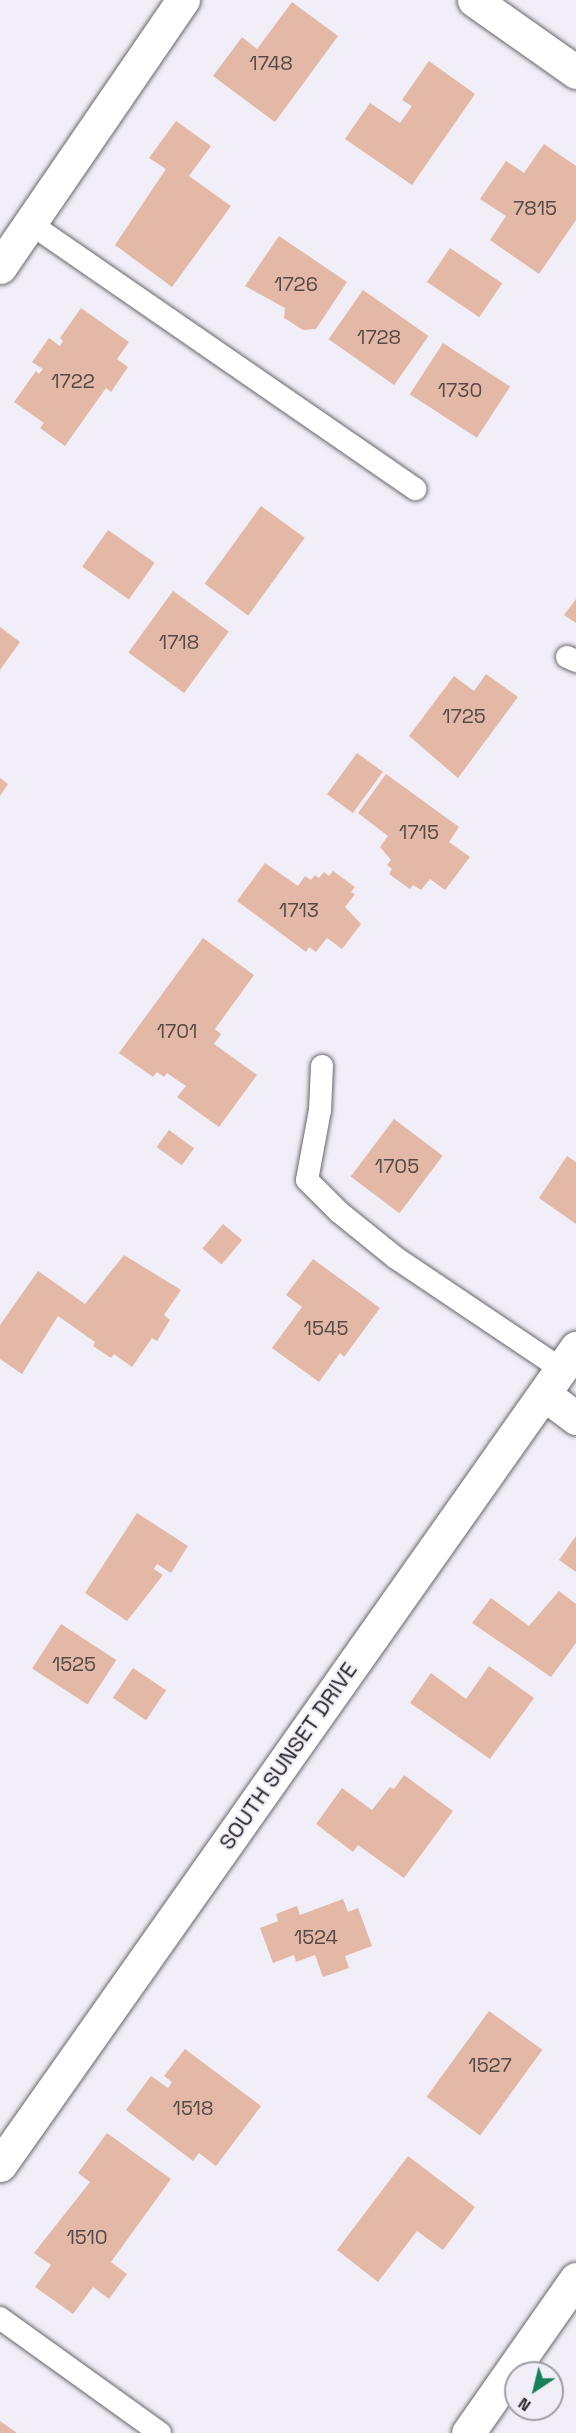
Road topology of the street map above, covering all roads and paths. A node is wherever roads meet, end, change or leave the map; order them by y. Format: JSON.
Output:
{"nodes":[{"id":1,"x":183,"y":0,"type":"edge"},
{"id":2,"x":474,"y":0,"type":"edge"},
{"id":3,"x":576,"y":72,"type":"edge"},
{"id":4,"x":31,"y":224,"type":"junction"},
{"id":5,"x":0,"y":267,"type":"edge"},
{"id":6,"x":415,"y":489,"type":"dead end"},
{"id":7,"x":322,"y":1066,"type":"dead end"},
{"id":8,"x":560,"y":1370,"type":"edge"},
{"id":9,"x":576,"y":1418,"type":"edge"},
{"id":10,"x":0,"y":2164,"type":"edge"},
{"id":11,"x":576,"y":2279,"type":"edge"},
{"id":12,"x":0,"y":2318,"type":"edge"},
{"id":13,"x":160,"y":2433,"type":"edge"},
{"id":14,"x":468,"y":2433,"type":"edge"}],
"edges":[{"from":1,"to":4,"type":"street"},
{"from":2,"to":3,"type":"street"},
{"from":4,"to":5,"type":"street"},
{"from":4,"to":6,"type":"lane"},
{"from":7,"to":8,"type":"lane"},
{"from":8,"to":9,"type":"street"},
{"from":8,"to":10,"type":"street","name":"SOUTH SUNSET DRIVE"},
{"from":11,"to":14,"type":"street"},
{"from":12,"to":13,"type":"lane"}]}
